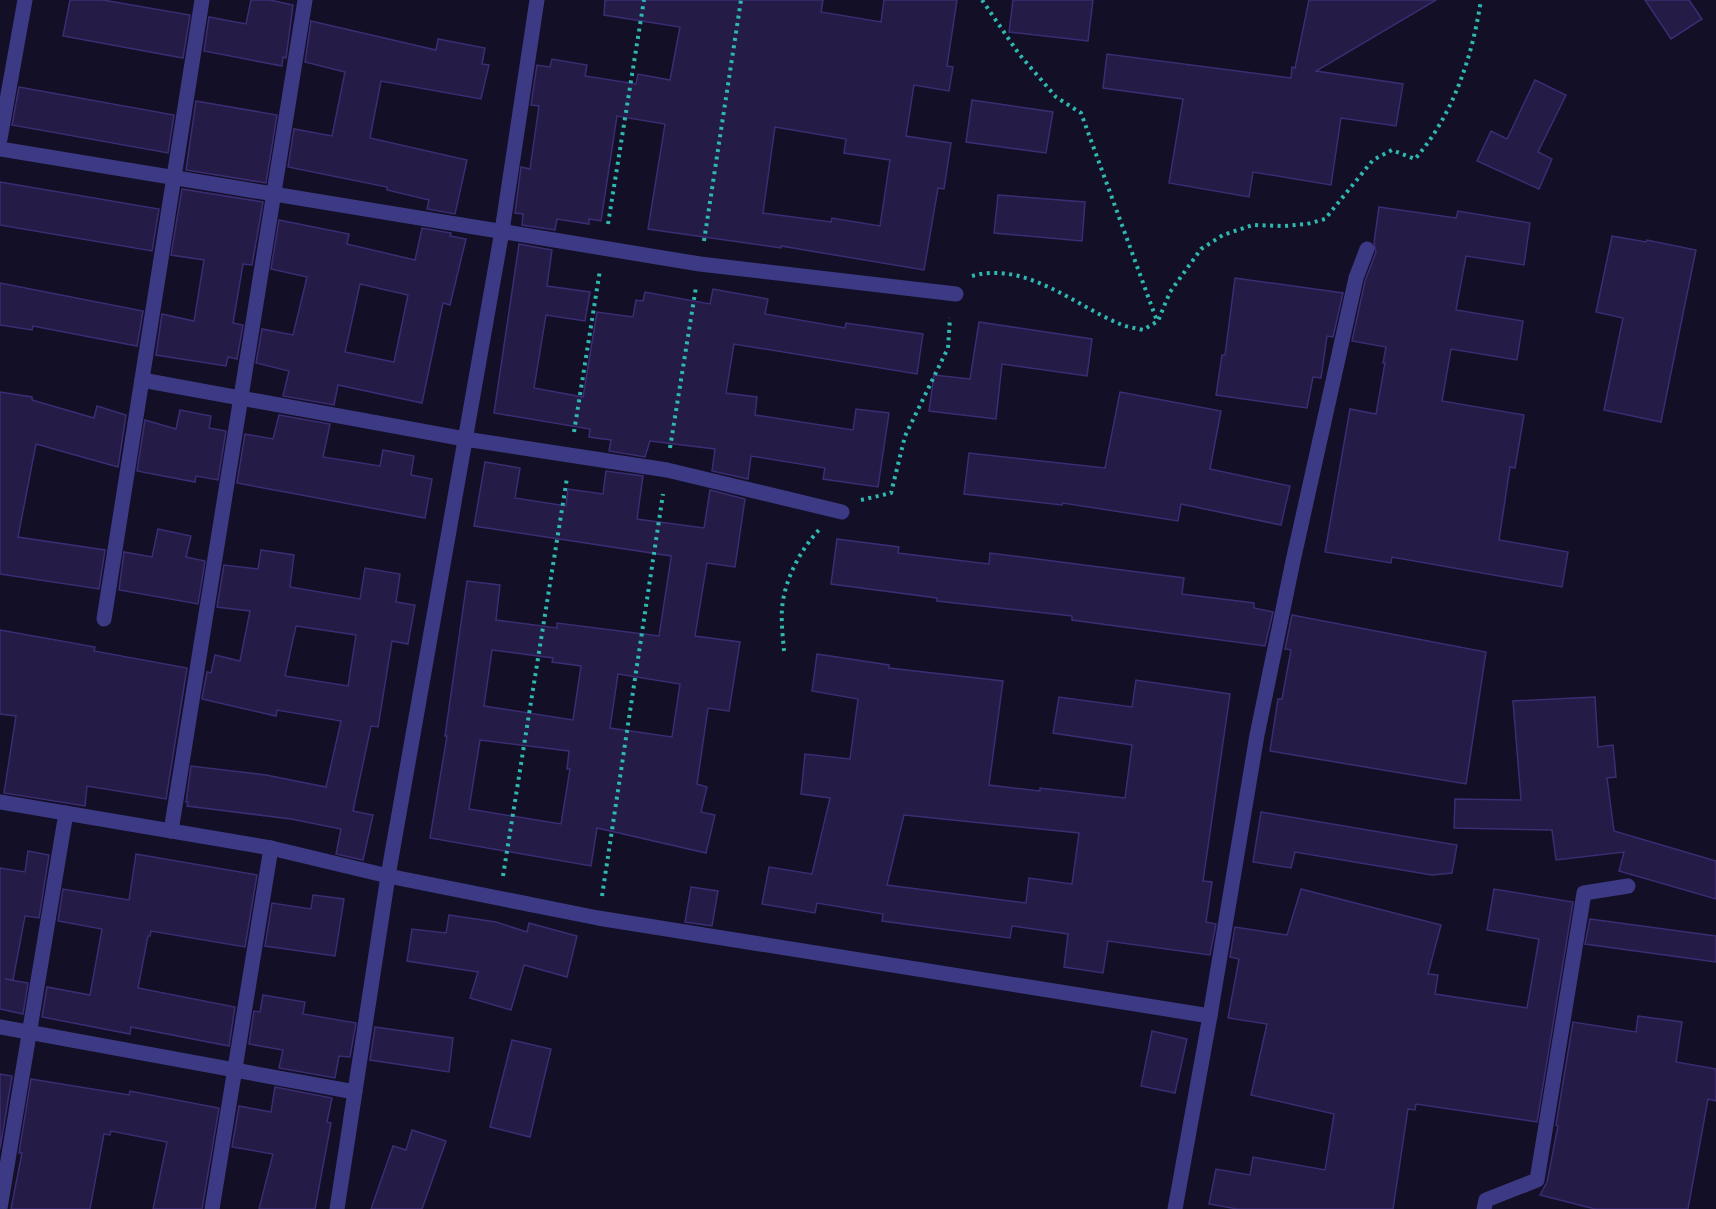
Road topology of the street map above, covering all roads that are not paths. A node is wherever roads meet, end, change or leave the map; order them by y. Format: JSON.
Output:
{"nodes":[{"id":1,"x":25,"y":0,"type":"edge"},
{"id":2,"x":202,"y":0,"type":"edge"},
{"id":3,"x":305,"y":0,"type":"edge"},
{"id":4,"x":537,"y":0,"type":"edge"},
{"id":5,"x":0,"y":139,"type":"edge"},
{"id":6,"x":0,"y":149,"type":"edge"},
{"id":7,"x":174,"y":177,"type":"junction"},
{"id":8,"x":272,"y":194,"type":"junction"},
{"id":9,"x":502,"y":231,"type":"junction"},
{"id":10,"x":1367,"y":249,"type":"dead end"},
{"id":11,"x":956,"y":294,"type":"road end"},
{"id":12,"x":142,"y":380,"type":"junction"},
{"id":13,"x":240,"y":398,"type":"junction"},
{"id":14,"x":465,"y":439,"type":"junction"},
{"id":15,"x":842,"y":512,"type":"road end"},
{"id":16,"x":104,"y":619,"type":"dead end"},
{"id":17,"x":0,"y":802,"type":"edge"},
{"id":18,"x":66,"y":813,"type":"junction"},
{"id":19,"x":171,"y":831,"type":"junction"},
{"id":20,"x":271,"y":848,"type":"junction"},
{"id":21,"x":388,"y":876,"type":"junction"},
{"id":22,"x":1628,"y":886,"type":"dead end"},
{"id":23,"x":1210,"y":1016,"type":"junction"},
{"id":24,"x":0,"y":1027,"type":"edge"},
{"id":25,"x":30,"y":1032,"type":"junction"},
{"id":26,"x":235,"y":1070,"type":"junction"},
{"id":27,"x":355,"y":1092,"type":"junction"},
{"id":28,"x":0,"y":1208,"type":"edge"},
{"id":29,"x":212,"y":1209,"type":"edge"},
{"id":30,"x":337,"y":1209,"type":"edge"},
{"id":31,"x":1175,"y":1209,"type":"edge"},
{"id":32,"x":1484,"y":1209,"type":"edge"}],
"edges":[{"from":1,"to":5,"type":"street"},
{"from":2,"to":7,"type":"street"},
{"from":3,"to":8,"type":"street"},
{"from":4,"to":9,"type":"street"},
{"from":6,"to":7,"type":"street"},
{"from":7,"to":8,"type":"street"},
{"from":7,"to":12,"type":"street"},
{"from":8,"to":9,"type":"street"},
{"from":8,"to":13,"type":"street"},
{"from":9,"to":11,"type":"street"},
{"from":9,"to":14,"type":"street"},
{"from":10,"to":23,"type":"street"},
{"from":12,"to":13,"type":"street"},
{"from":12,"to":16,"type":"street"},
{"from":13,"to":14,"type":"street"},
{"from":13,"to":19,"type":"street"},
{"from":14,"to":15,"type":"street"},
{"from":14,"to":21,"type":"street"},
{"from":17,"to":18,"type":"street"},
{"from":18,"to":19,"type":"street"},
{"from":18,"to":25,"type":"street"},
{"from":19,"to":20,"type":"street"},
{"from":20,"to":21,"type":"street"},
{"from":20,"to":26,"type":"street"},
{"from":21,"to":23,"type":"street"},
{"from":21,"to":27,"type":"street"},
{"from":22,"to":32,"type":"street"},
{"from":23,"to":31,"type":"street"},
{"from":24,"to":25,"type":"street"},
{"from":25,"to":26,"type":"street"},
{"from":25,"to":28,"type":"street"},
{"from":26,"to":27,"type":"street"},
{"from":26,"to":29,"type":"street"},
{"from":27,"to":30,"type":"street"}]}
